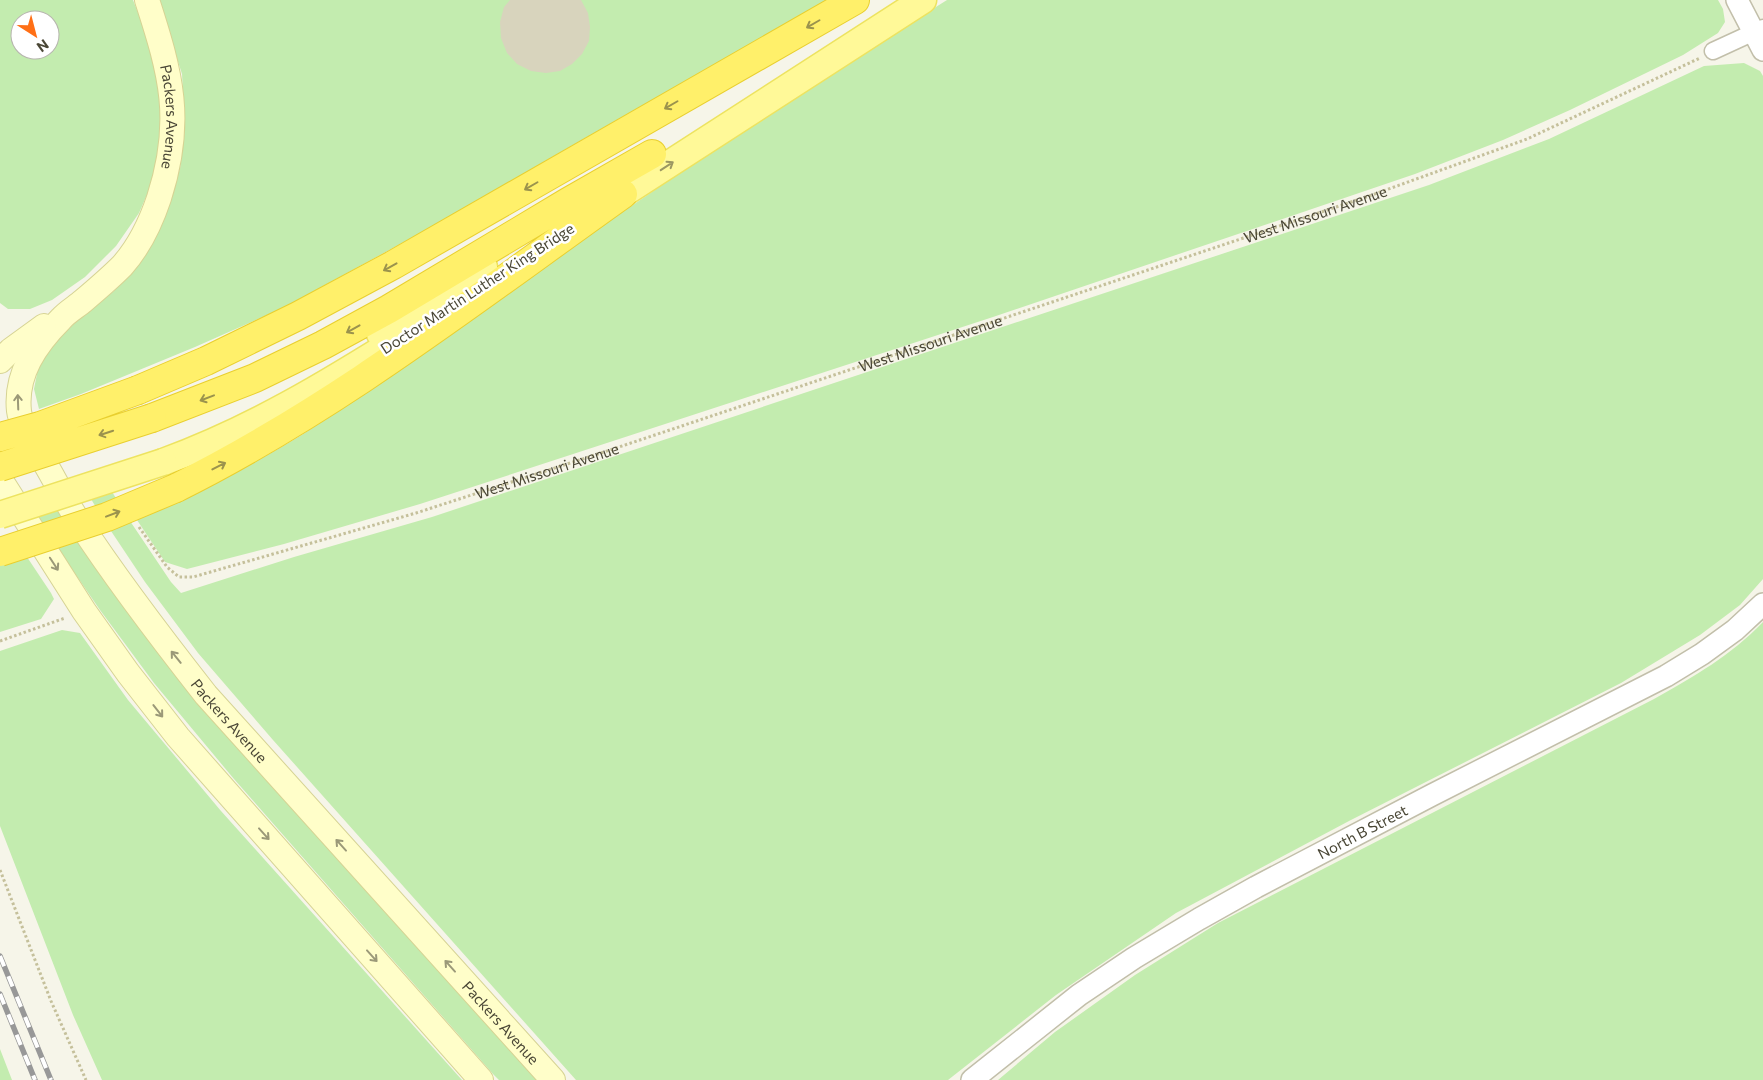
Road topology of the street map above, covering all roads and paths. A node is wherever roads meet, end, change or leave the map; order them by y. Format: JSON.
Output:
{"nodes":[{"id":1,"x":147,"y":0,"type":"edge"},
{"id":2,"x":855,"y":0,"type":"edge"},
{"id":3,"x":892,"y":0,"type":"edge"},
{"id":4,"x":923,"y":0,"type":"edge"},
{"id":5,"x":1737,"y":0,"type":"edge"},
{"id":6,"x":1760,"y":37,"type":"edge"},
{"id":7,"x":1713,"y":51,"type":"joint"},
{"id":8,"x":652,"y":154,"type":"junction"},
{"id":9,"x":623,"y":194,"type":"junction"},
{"id":10,"x":61,"y":318,"type":"junction"},
{"id":11,"x":0,"y":361,"type":"edge"},
{"id":12,"x":0,"y":437,"type":"edge"},
{"id":13,"x":160,"y":455,"type":"junction"},
{"id":14,"x":0,"y":468,"type":"edge"},
{"id":15,"x":0,"y":479,"type":"edge"},
{"id":16,"x":0,"y":499,"type":"edge"},
{"id":17,"x":0,"y":515,"type":"edge"},
{"id":18,"x":138,"y":526,"type":"dead end"},
{"id":19,"x":0,"y":552,"type":"edge"},
{"id":20,"x":1763,"y":604,"type":"edge"},
{"id":21,"x":84,"y":611,"type":"junction"},
{"id":22,"x":0,"y":641,"type":"edge"},
{"id":23,"x":0,"y":870,"type":"edge"},
{"id":24,"x":86,"y":1080,"type":"edge"},
{"id":25,"x":482,"y":1080,"type":"edge"},
{"id":26,"x":553,"y":1080,"type":"edge"},
{"id":27,"x":972,"y":1080,"type":"edge"}],
"edges":[{"from":1,"to":10,"type":"main road","name":"Packers Avenue"},
{"from":2,"to":12,"type":"highway","one_way":true,"bridge":true},
{"from":3,"to":8,"type":"main road","name":"Doctor Martin Luther King Bridge"},
{"from":9,"to":4,"type":"main road","name":"Doctor Martin Luther King Bridge","one_way":true},
{"from":5,"to":6,"type":"street"},
{"from":6,"to":7,"type":"street"},
{"from":7,"to":18,"type":"path","name":"West Missouri Avenue"},
{"from":8,"to":13,"type":"main road","name":"Doctor Martin Luther King Bridge"},
{"from":8,"to":14,"type":"highway","one_way":true,"bridge":true},
{"from":9,"to":13,"type":"main road","name":"Doctor Martin Luther King Bridge"},
{"from":19,"to":9,"type":"highway","one_way":true,"bridge":true},
{"from":10,"to":11,"type":"main road","name":"Packers Avenue"},
{"from":26,"to":10,"type":"main road","name":"Packers Avenue","one_way":true},
{"from":13,"to":16,"type":"main road","name":"Doctor Martin Luther King Bridge"},
{"from":13,"to":17,"type":"main road","name":"Doctor Martin Luther King Bridge","bridge":true},
{"from":15,"to":21,"type":"main road","one_way":true},
{"from":20,"to":27,"type":"street","name":"North B Street"},
{"from":21,"to":22,"type":"path"},
{"from":21,"to":25,"type":"main road","one_way":true},
{"from":23,"to":24,"type":"path"}]}
